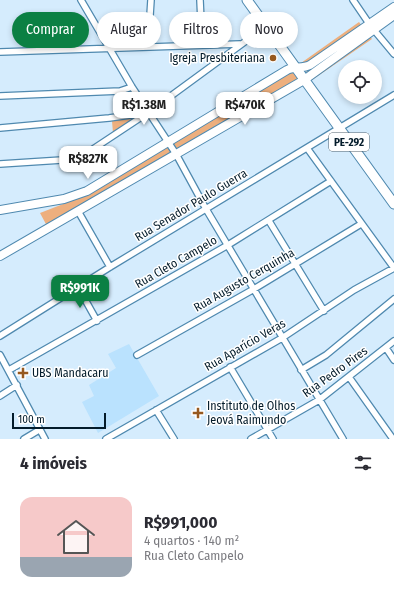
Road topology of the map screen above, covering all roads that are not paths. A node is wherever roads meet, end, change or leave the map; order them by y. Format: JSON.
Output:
{"nodes":[{"id":1,"x":81,"y":0,"type":"edge"},
{"id":2,"x":151,"y":0,"type":"edge"},
{"id":3,"x":200,"y":0,"type":"edge"},
{"id":4,"x":247,"y":0,"type":"edge"},
{"id":5,"x":353,"y":0,"type":"edge"},
{"id":6,"x":394,"y":7,"type":"edge"},
{"id":7,"x":150,"y":12,"type":"edge"},
{"id":8,"x":201,"y":12,"type":"edge"},
{"id":9,"x":255,"y":12,"type":"edge"},
{"id":10,"x":394,"y":15,"type":"edge"},
{"id":11,"x":375,"y":25,"type":"junction"},
{"id":12,"x":97,"y":26,"type":"edge"},
{"id":13,"x":232,"y":44,"type":"edge"},
{"id":14,"x":240,"y":44,"type":"joint"},
{"id":15,"x":97,"y":48,"type":"edge"},
{"id":16,"x":111,"y":48,"type":"edge"},
{"id":17,"x":281,"y":48,"type":"edge"},
{"id":18,"x":0,"y":52,"type":"edge"},
{"id":19,"x":394,"y":54,"type":"edge"},
{"id":20,"x":294,"y":66,"type":"junction"},
{"id":21,"x":304,"y":80,"type":"junction"},
{"id":22,"x":132,"y":87,"type":"junction"},
{"id":23,"x":0,"y":96,"type":"edge"},
{"id":24,"x":393,"y":97,"type":"edge"},
{"id":25,"x":148,"y":111,"type":"junction"},
{"id":26,"x":0,"y":128,"type":"edge"},
{"id":27,"x":339,"y":128,"type":"junction"},
{"id":28,"x":169,"y":143,"type":"junction"},
{"id":29,"x":307,"y":148,"type":"junction"},
{"id":30,"x":176,"y":154,"type":"junction"},
{"id":31,"x":0,"y":164,"type":"edge"},
{"id":32,"x":331,"y":181,"type":"junction"},
{"id":33,"x":394,"y":204,"type":"edge"},
{"id":34,"x":206,"y":209,"type":"junction"},
{"id":35,"x":1,"y":211,"type":"edge"},
{"id":36,"x":78,"y":211,"type":"junction"},
{"id":37,"x":269,"y":221,"type":"junction"},
{"id":38,"x":361,"y":224,"type":"junction"},
{"id":39,"x":228,"y":245,"type":"junction"},
{"id":40,"x":0,"y":256,"type":"edge"},
{"id":41,"x":295,"y":264,"type":"junction"},
{"id":42,"x":110,"y":267,"type":"junction"},
{"id":43,"x":394,"y":268,"type":"edge"},
{"id":44,"x":78,"y":288,"type":"junction"},
{"id":45,"x":254,"y":289,"type":"junction"},
{"id":46,"x":394,"y":299,"type":"edge"},
{"id":47,"x":324,"y":311,"type":"junction"},
{"id":48,"x":97,"y":321,"type":"junction"},
{"id":49,"x":0,"y":336,"type":"edge"},
{"id":50,"x":282,"y":338,"type":"junction"},
{"id":51,"x":394,"y":341,"type":"edge"},
{"id":52,"x":386,"y":348,"type":"junction"},
{"id":53,"x":0,"y":355,"type":"edge"},
{"id":54,"x":137,"y":355,"type":"dead end"},
{"id":55,"x":394,"y":360,"type":"edge"},
{"id":56,"x":230,"y":367,"type":"junction"},
{"id":57,"x":9,"y":370,"type":"junction"},
{"id":58,"x":301,"y":370,"type":"junction"},
{"id":59,"x":349,"y":377,"type":"junction"},
{"id":60,"x":17,"y":385,"type":"junction"},
{"id":61,"x":0,"y":396,"type":"edge"},
{"id":62,"x":319,"y":400,"type":"junction"},
{"id":63,"x":156,"y":410,"type":"junction"},
{"id":64,"x":39,"y":430,"type":"junction"},
{"id":65,"x":268,"y":430,"type":"junction"},
{"id":66,"x":24,"y":439,"type":"edge"},
{"id":67,"x":45,"y":439,"type":"edge"},
{"id":68,"x":106,"y":439,"type":"edge"},
{"id":69,"x":174,"y":439,"type":"edge"},
{"id":70,"x":252,"y":439,"type":"edge"},
{"id":71,"x":272,"y":439,"type":"edge"},
{"id":72,"x":343,"y":439,"type":"edge"},
{"id":73,"x":393,"y":439,"type":"edge"}],
"edges":[{"from":1,"to":12,"type":"street"},
{"from":2,"to":7,"type":"street"},
{"from":3,"to":8,"type":"street"},
{"from":4,"to":9,"type":"main road","number":"PE-292"},
{"from":5,"to":11,"type":"street"},
{"from":6,"to":11,"type":"street"},
{"from":10,"to":11,"type":"street"},
{"from":11,"to":19,"type":"street"},
{"from":11,"to":20,"type":"street"},
{"from":11,"to":21,"type":"street"},
{"from":13,"to":14,"type":"street"},
{"from":14,"to":25,"type":"street"},
{"from":15,"to":18,"type":"street"},
{"from":16,"to":22,"type":"street"},
{"from":17,"to":20,"type":"main road","number":"PE-292"},
{"from":20,"to":21,"type":"main road","number":"PE-292"},
{"from":20,"to":28,"type":"street"},
{"from":21,"to":27,"type":"main road","number":"PE-292"},
{"from":21,"to":30,"type":"street"},
{"from":22,"to":23,"type":"street"},
{"from":22,"to":25,"type":"street"},
{"from":24,"to":27,"type":"street","name":"Rua Senador Paulo Guerra"},
{"from":25,"to":26,"type":"street"},
{"from":25,"to":28,"type":"street"},
{"from":25,"to":31,"type":"street"},
{"from":27,"to":29,"type":"street","name":"Rua Senador Paulo Guerra"},
{"from":27,"to":33,"type":"main road","number":"PE-292"},
{"from":28,"to":30,"type":"street"},
{"from":28,"to":35,"type":"street"},
{"from":29,"to":32,"type":"street"},
{"from":29,"to":34,"type":"street","name":"Rua Senador Paulo Guerra"},
{"from":30,"to":34,"type":"street"},
{"from":30,"to":36,"type":"street"},
{"from":32,"to":37,"type":"street","name":"Rua Cleto Campelo"},
{"from":32,"to":38,"type":"street"},
{"from":34,"to":39,"type":"street"},
{"from":34,"to":42,"type":"street","name":"Rua Senador Paulo Guerra"},
{"from":36,"to":40,"type":"street"},
{"from":36,"to":42,"type":"street"},
{"from":37,"to":39,"type":"street","name":"Rua Cleto Campelo"},
{"from":37,"to":41,"type":"street"},
{"from":38,"to":41,"type":"street","name":"Rua Augusto Cerquinha"},
{"from":38,"to":43,"type":"street"},
{"from":39,"to":45,"type":"street"},
{"from":39,"to":48,"type":"street","name":"Rua Cleto Campelo"},
{"from":41,"to":45,"type":"street","name":"Rua Augusto Cerquinha"},
{"from":41,"to":47,"type":"street"},
{"from":42,"to":44,"type":"street","name":"Rua Senador Paulo Guerra"},
{"from":43,"to":47,"type":"street","name":"Rua Aparício Veras"},
{"from":44,"to":48,"type":"street"},
{"from":44,"to":49,"type":"street","name":"Rua Senador Paulo Guerra"},
{"from":45,"to":50,"type":"street"},
{"from":45,"to":54,"type":"street","name":"Rua Augusto Cerquinha"},
{"from":46,"to":58,"type":"street"},
{"from":47,"to":50,"type":"street","name":"Rua Aparício Veras"},
{"from":48,"to":57,"type":"street","name":"Rua Cleto Campelo"},
{"from":50,"to":56,"type":"street","name":"Rua Aparício Veras"},
{"from":50,"to":58,"type":"street"},
{"from":51,"to":52,"type":"street","name":"Rua Pedro Pires"},
{"from":52,"to":55,"type":"street"},
{"from":52,"to":59,"type":"street","name":"Rua Pedro Pires"},
{"from":53,"to":57,"type":"street"},
{"from":56,"to":63,"type":"street","name":"Rua Aparício Veras"},
{"from":56,"to":65,"type":"street"},
{"from":57,"to":60,"type":"street"},
{"from":58,"to":62,"type":"street"},
{"from":59,"to":62,"type":"street","name":"Rua Pedro Pires"},
{"from":59,"to":73,"type":"street"},
{"from":60,"to":61,"type":"street"},
{"from":60,"to":64,"type":"street"},
{"from":62,"to":65,"type":"street","name":"Rua Pedro Pires"},
{"from":62,"to":72,"type":"street"},
{"from":63,"to":68,"type":"street","name":"Rua Aparício Veras"},
{"from":63,"to":69,"type":"street"},
{"from":64,"to":66,"type":"street"},
{"from":64,"to":67,"type":"street"},
{"from":65,"to":70,"type":"street","name":"Rua Pedro Pires"},
{"from":65,"to":71,"type":"street"}]}
